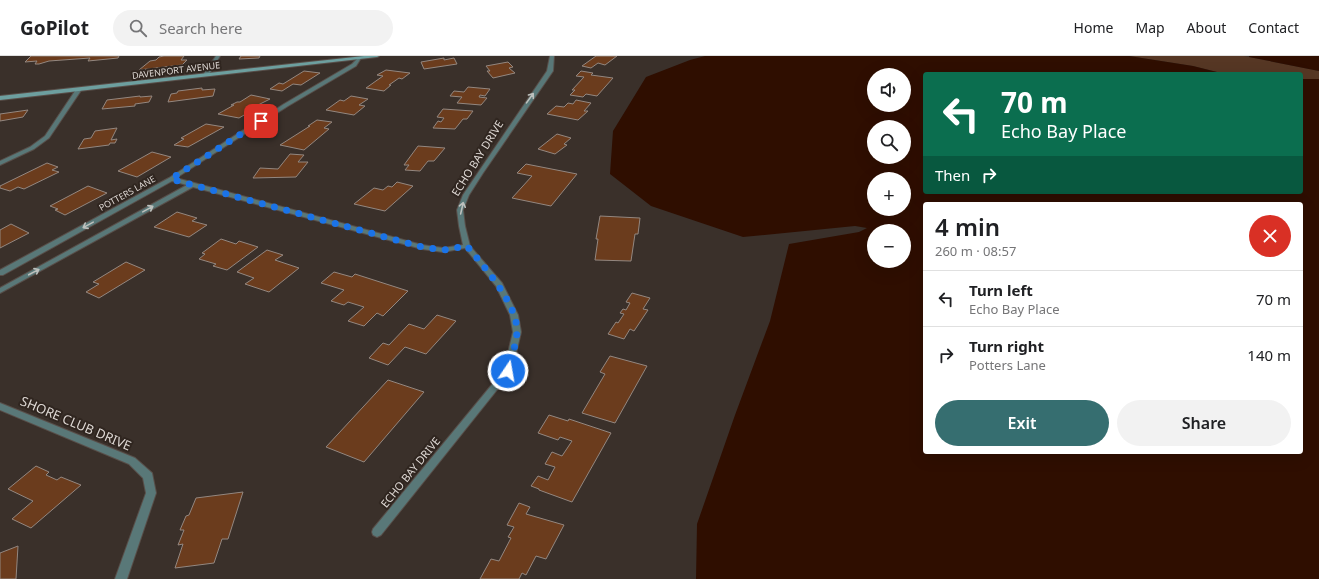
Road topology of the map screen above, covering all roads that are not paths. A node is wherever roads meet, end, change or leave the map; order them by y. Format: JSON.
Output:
{"nodes":[{"id":1,"x":218,"y":56,"type":"edge"},
{"id":2,"x":377,"y":56,"type":"edge"},
{"id":3,"x":552,"y":56,"type":"edge"},
{"id":4,"x":358,"y":58,"type":"junction"},
{"id":5,"x":206,"y":75,"type":"junction"},
{"id":6,"x":79,"y":89,"type":"junction"},
{"id":7,"x":0,"y":98,"type":"edge"},
{"id":8,"x":0,"y":163,"type":"edge"},
{"id":9,"x":171,"y":179,"type":"junction"},
{"id":10,"x":192,"y":185,"type":"junction"},
{"id":11,"x":467,"y":246,"type":"junction"},
{"id":12,"x":0,"y":273,"type":"edge"},
{"id":13,"x":0,"y":291,"type":"edge"},
{"id":14,"x":0,"y":406,"type":"edge"},
{"id":15,"x":377,"y":532,"type":"dead end"},
{"id":16,"x":121,"y":579,"type":"edge"}],
"edges":[{"from":1,"to":5,"type":"street"},
{"from":2,"to":4,"type":"street","name":"DAVENPORT AVENUE"},
{"from":11,"to":3,"type":"street","name":"ECHO BAY DRIVE","one_way":true},
{"from":4,"to":5,"type":"street","name":"DAVENPORT AVENUE"},
{"from":4,"to":9,"type":"street","name":"POTTERS LANE"},
{"from":5,"to":6,"type":"street","name":"DAVENPORT AVENUE"},
{"from":6,"to":7,"type":"street","name":"DAVENPORT AVENUE"},
{"from":6,"to":8,"type":"street"},
{"from":9,"to":10,"type":"street"},
{"from":9,"to":12,"type":"street","name":"POTTERS LANE","one_way":true},
{"from":10,"to":11,"type":"street"},
{"from":13,"to":10,"type":"street","one_way":true},
{"from":11,"to":15,"type":"street","name":"ECHO BAY DRIVE"},
{"from":14,"to":16,"type":"street","name":"SHORE CLUB DRIVE"}]}
